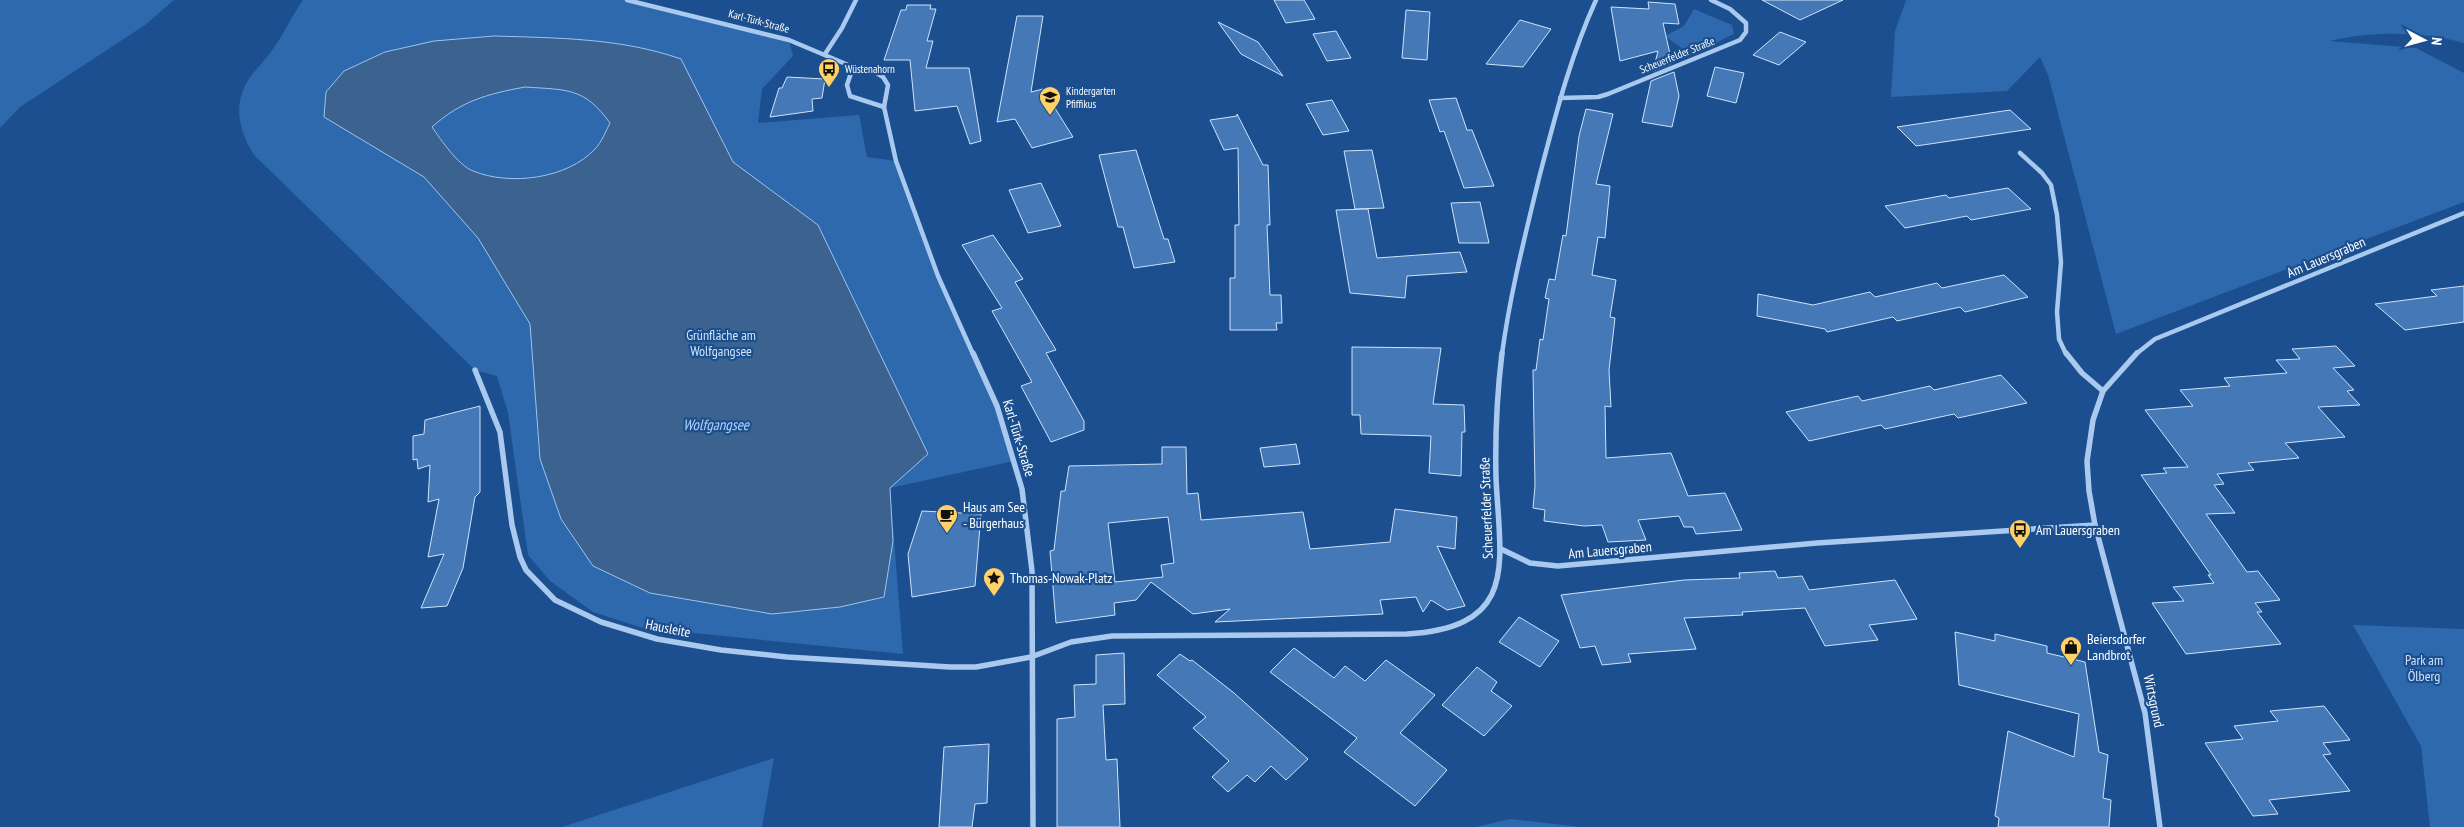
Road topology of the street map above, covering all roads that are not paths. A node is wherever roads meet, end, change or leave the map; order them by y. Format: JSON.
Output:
{"nodes":[{"id":1,"x":627,"y":0,"type":"edge"},
{"id":2,"x":856,"y":0,"type":"edge"},
{"id":3,"x":1596,"y":0,"type":"edge"},
{"id":4,"x":1711,"y":0,"type":"edge"},
{"id":5,"x":825,"y":54,"type":"junction"},
{"id":6,"x":853,"y":66,"type":"junction"},
{"id":7,"x":1560,"y":98,"type":"junction"},
{"id":8,"x":884,"y":106,"type":"junction"},
{"id":9,"x":2020,"y":153,"type":"dead end"},
{"id":10,"x":2464,"y":213,"type":"edge"},
{"id":11,"x":476,"y":370,"type":"dead end"},
{"id":12,"x":2103,"y":391,"type":"junction"},
{"id":13,"x":2095,"y":525,"type":"junction"},
{"id":14,"x":1501,"y":549,"type":"junction"},
{"id":15,"x":1031,"y":657,"type":"junction"},
{"id":16,"x":1033,"y":827,"type":"edge"},
{"id":17,"x":2160,"y":827,"type":"edge"}],
"edges":[{"from":1,"to":5,"type":"street","name":"Karl-Türk-Straße"},
{"from":2,"to":5,"type":"street"},
{"from":3,"to":7,"type":"street","name":"Scheuerfelder Straße"},
{"from":4,"to":7,"type":"street","name":"Scheuerfelder Straße"},
{"from":5,"to":6,"type":"street","name":"Karl-Türk-Straße"},
{"from":6,"to":8,"type":"street","name":"Karl-Türk-Straße"},
{"from":6,"to":8,"type":"street"},
{"from":7,"to":14,"type":"street","name":"Scheuerfelder Straße"},
{"from":8,"to":15,"type":"street","name":"Karl-Türk-Straße"},
{"from":9,"to":12,"type":"street"},
{"from":10,"to":12,"type":"street","name":"Am Lauersgraben"},
{"from":11,"to":15,"type":"street","name":"Hausleite"},
{"from":12,"to":13,"type":"street","name":"Am Lauersgraben"},
{"from":13,"to":14,"type":"street","name":"Am Lauersgraben"},
{"from":13,"to":17,"type":"street","name":"Wirtsgrund"},
{"from":14,"to":15,"type":"street","name":"Scheuerfelder Straße"},
{"from":15,"to":16,"type":"street","name":"Karl-Türk-Straße"}]}
